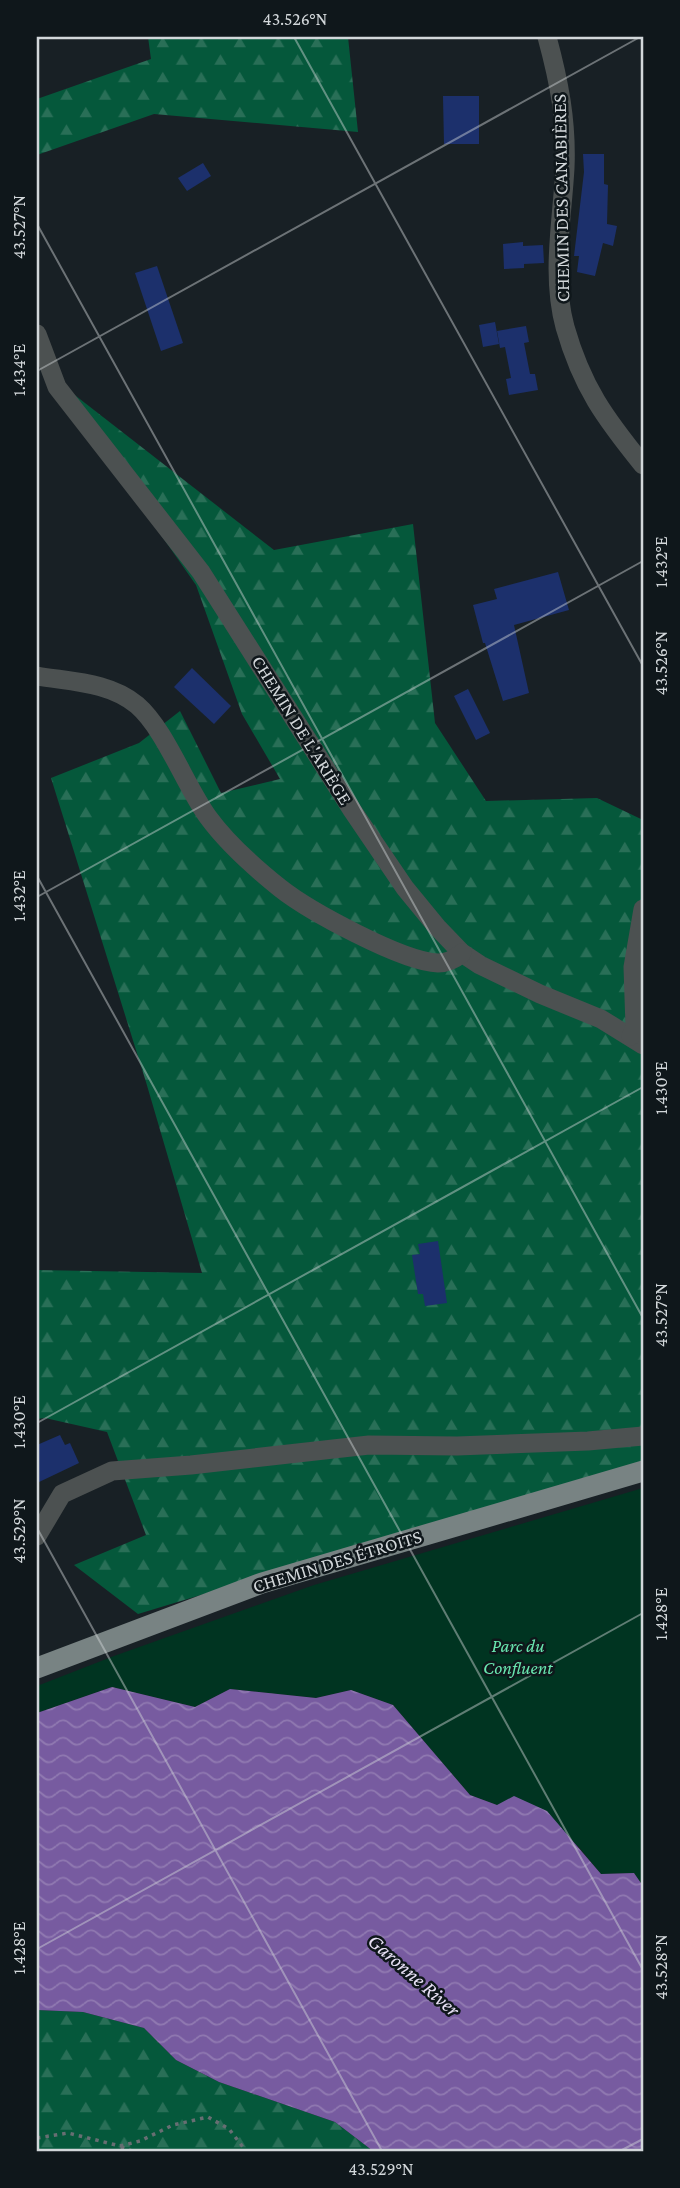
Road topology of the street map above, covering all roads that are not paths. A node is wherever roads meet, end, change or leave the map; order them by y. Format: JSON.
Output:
{"nodes":[{"id":1,"x":547,"y":37,"type":"edge"},
{"id":2,"x":37,"y":334,"type":"edge"},
{"id":3,"x":643,"y":465,"type":"edge"},
{"id":4,"x":37,"y":676,"type":"edge"},
{"id":5,"x":643,"y":909,"type":"edge"},
{"id":6,"x":462,"y":953,"type":"junction"},
{"id":7,"x":637,"y":1040,"type":"edge"},
{"id":8,"x":643,"y":1436,"type":"edge"},
{"id":9,"x":643,"y":1471,"type":"edge"},
{"id":10,"x":37,"y":1536,"type":"edge"},
{"id":11,"x":37,"y":1668,"type":"edge"}],
"edges":[{"from":1,"to":3,"type":"street","name":"CHEMIN DES CANABIÈRES"},
{"from":2,"to":6,"type":"street","name":"CHEMIN DE L'ARIÈGE"},
{"from":4,"to":6,"type":"street"},
{"from":5,"to":7,"type":"street"},
{"from":6,"to":7,"type":"street","name":"CHEMIN DE L'ARIÈGE"},
{"from":8,"to":10,"type":"street"},
{"from":9,"to":11,"type":"main road","name":"CHEMIN DES ÉTROITS"}]}
